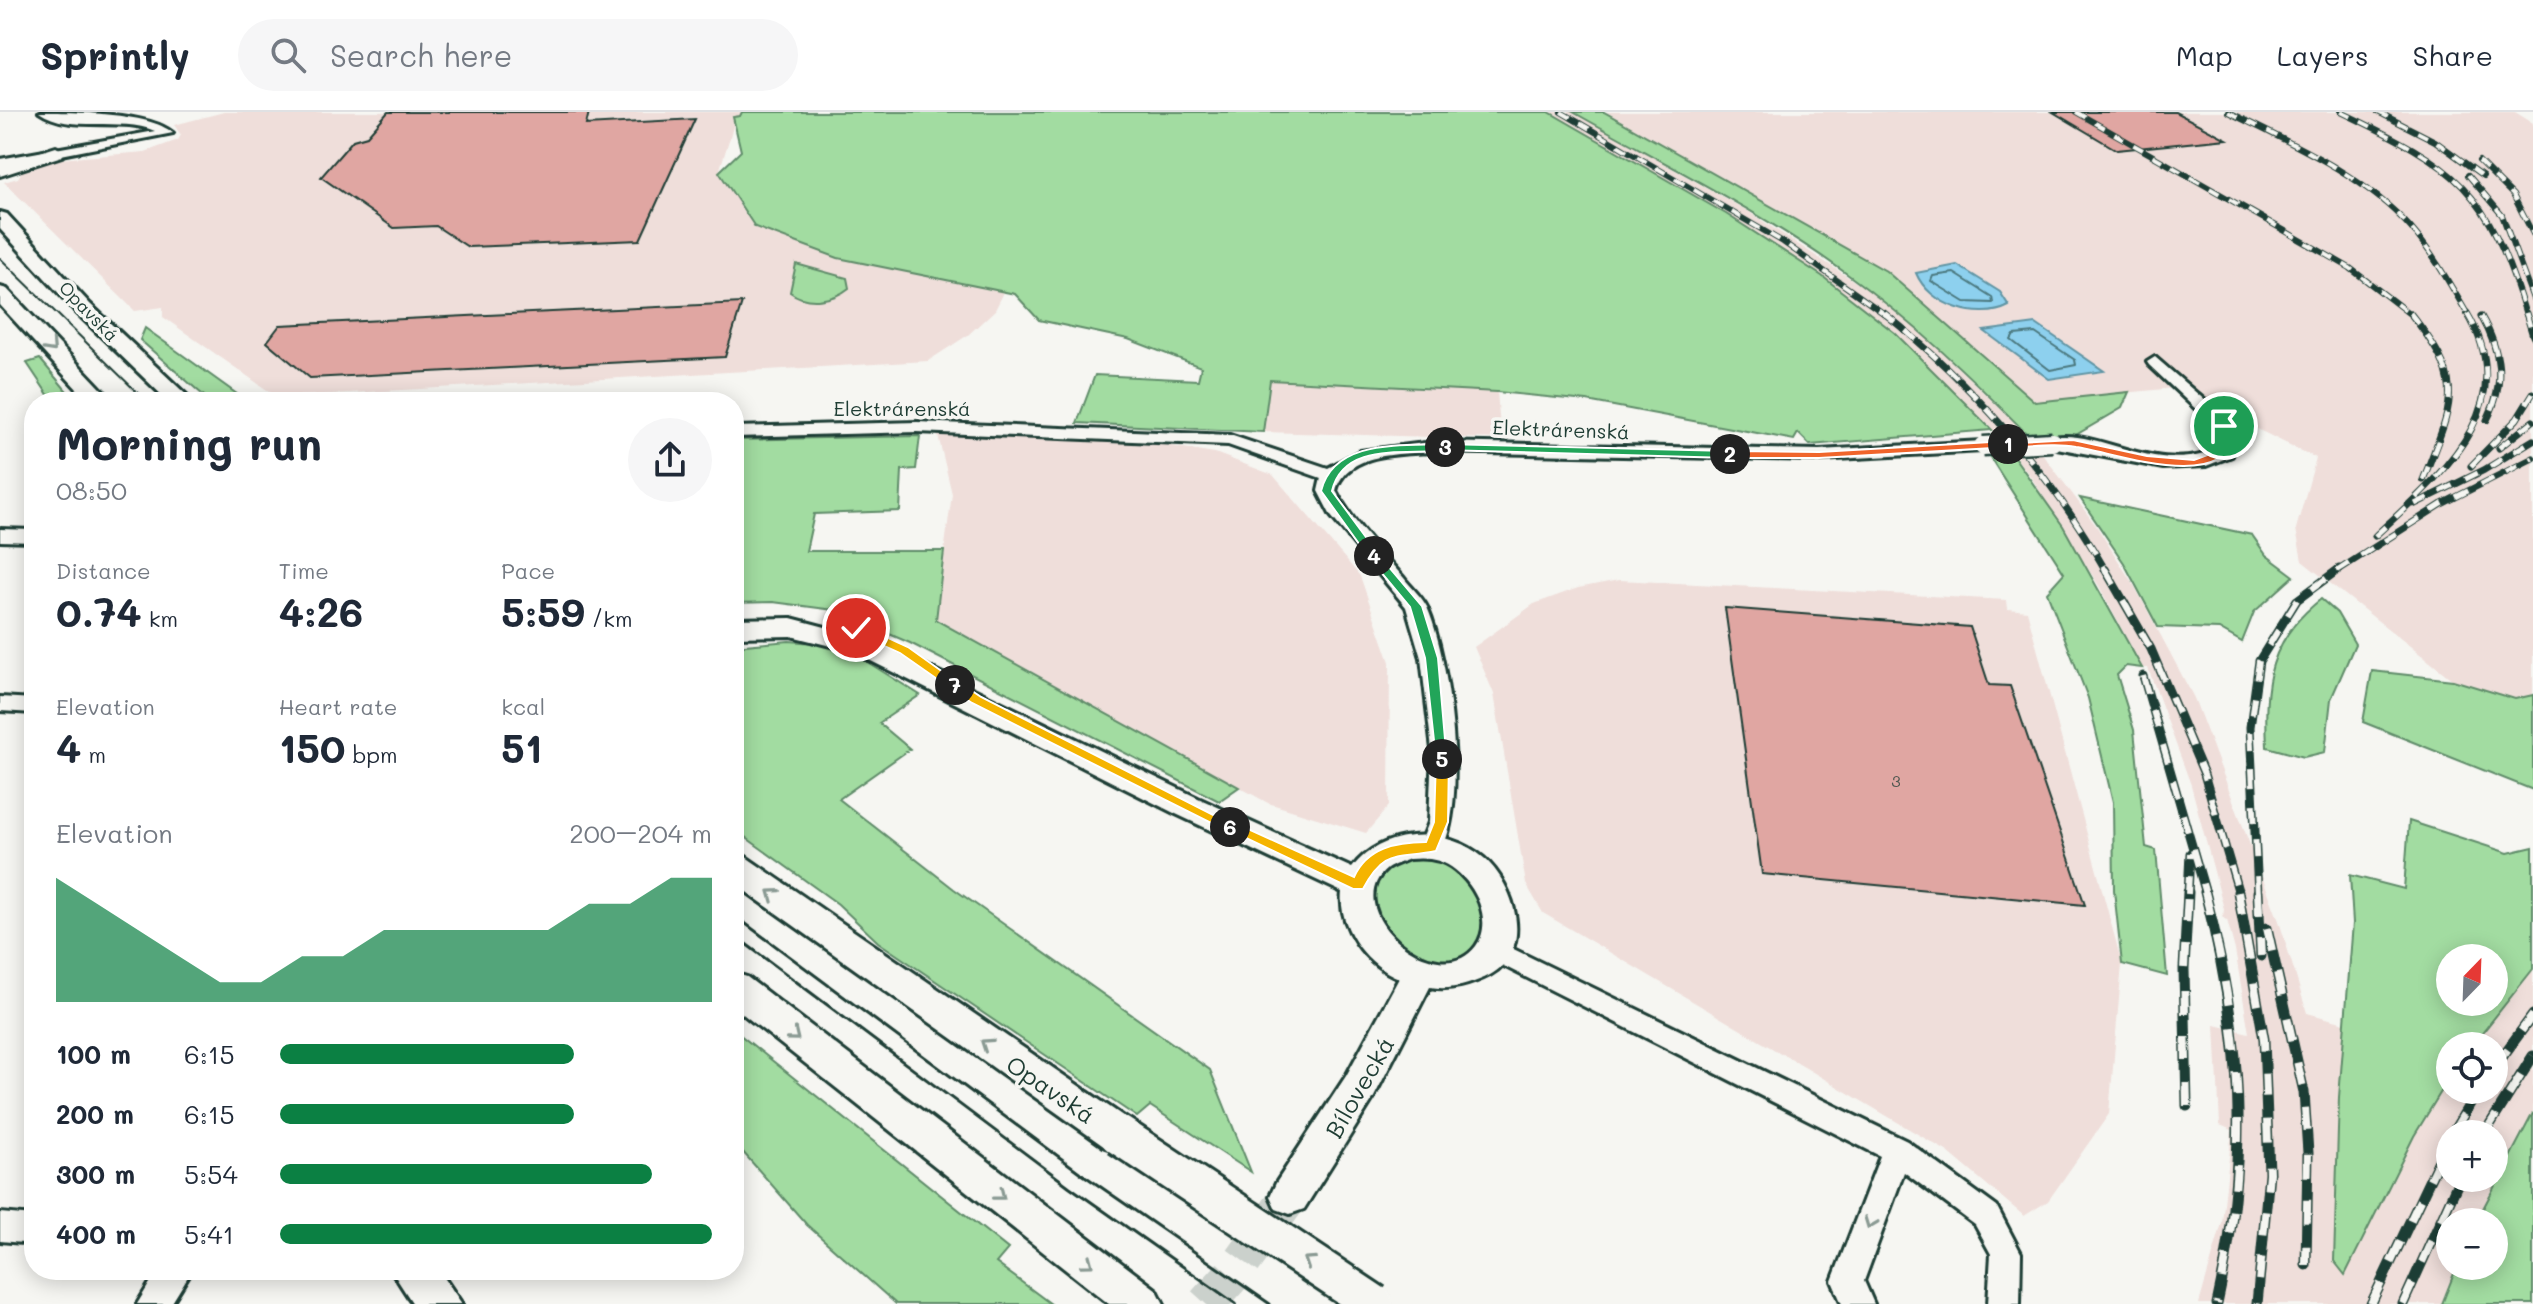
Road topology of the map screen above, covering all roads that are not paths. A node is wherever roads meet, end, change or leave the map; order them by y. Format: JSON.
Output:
{"nodes":[{"id":1,"x":45,"y":112,"type":"edge"},
{"id":2,"x":119,"y":117,"type":"junction"},
{"id":3,"x":56,"y":152,"type":"junction"},
{"id":4,"x":0,"y":160,"type":"edge"},
{"id":5,"x":0,"y":171,"type":"edge"},
{"id":6,"x":0,"y":218,"type":"edge"},
{"id":7,"x":0,"y":293,"type":"edge"},
{"id":8,"x":2155,"y":362,"type":"dead end"},
{"id":9,"x":93,"y":392,"type":"edge"},
{"id":10,"x":171,"y":392,"type":"edge"},
{"id":11,"x":744,"y":432,"type":"edge"},
{"id":12,"x":1331,"y":475,"type":"junction"},
{"id":13,"x":0,"y":535,"type":"edge"},
{"id":14,"x":24,"y":536,"type":"edge"},
{"id":15,"x":744,"y":611,"type":"edge"},
{"id":16,"x":744,"y":628,"type":"edge"},
{"id":17,"x":977,"y":700,"type":"junction"},
{"id":18,"x":0,"y":704,"type":"edge"},
{"id":19,"x":24,"y":705,"type":"edge"},
{"id":20,"x":1431,"y":847,"type":"junction"},
{"id":21,"x":744,"y":873,"type":"edge"},
{"id":22,"x":1358,"y":885,"type":"junction"},
{"id":23,"x":1495,"y":950,"type":"junction"},
{"id":24,"x":1419,"y":973,"type":"junction"},
{"id":25,"x":744,"y":995,"type":"edge"},
{"id":26,"x":1897,"y":1150,"type":"junction"},
{"id":27,"x":1290,"y":1196,"type":"tunnel mouth"},
{"id":28,"x":0,"y":1227,"type":"edge"},
{"id":29,"x":24,"y":1229,"type":"edge"},
{"id":30,"x":169,"y":1280,"type":"edge"},
{"id":31,"x":420,"y":1280,"type":"edge"},
{"id":32,"x":153,"y":1304,"type":"edge"},
{"id":33,"x":440,"y":1304,"type":"edge"},
{"id":34,"x":1142,"y":1304,"type":"edge"},
{"id":35,"x":1374,"y":1304,"type":"edge"},
{"id":36,"x":1858,"y":1304,"type":"edge"},
{"id":37,"x":2004,"y":1304,"type":"edge"}],
"edges":[{"from":1,"to":2,"type":"street"},
{"from":2,"to":3,"type":"street"},
{"from":2,"to":3,"type":"street"},
{"from":3,"to":4,"type":"main road"},
{"from":3,"to":5,"type":"main road"},
{"from":6,"to":10,"type":"main road","name":"Opavská"},
{"from":7,"to":9,"type":"main road","one_way":true},
{"from":8,"to":12,"type":"street","name":"Elektrárenská","bridge":true},
{"from":11,"to":12,"type":"street","name":"Elektrárenská"},
{"from":12,"to":20,"type":"street"},
{"from":13,"to":14,"type":"street"},
{"from":15,"to":17,"type":"main road"},
{"from":16,"to":17,"type":"main road"},
{"from":17,"to":22,"type":"main road"},
{"from":18,"to":19,"type":"street"},
{"from":20,"to":22,"type":"main road"},
{"from":20,"to":23,"type":"main road"},
{"from":35,"to":21,"type":"main road","name":"Opavská","one_way":true,"bridge":true},
{"from":22,"to":24,"type":"main road"},
{"from":23,"to":24,"type":"main road"},
{"from":23,"to":26,"type":"street"},
{"from":24,"to":27,"type":"main road","name":"Bílovecká"},
{"from":25,"to":34,"type":"main road","one_way":true},
{"from":26,"to":36,"type":"street","one_way":true},
{"from":26,"to":37,"type":"street"},
{"from":28,"to":29,"type":"street"},
{"from":30,"to":32,"type":"street"},
{"from":31,"to":33,"type":"main road"}]}
